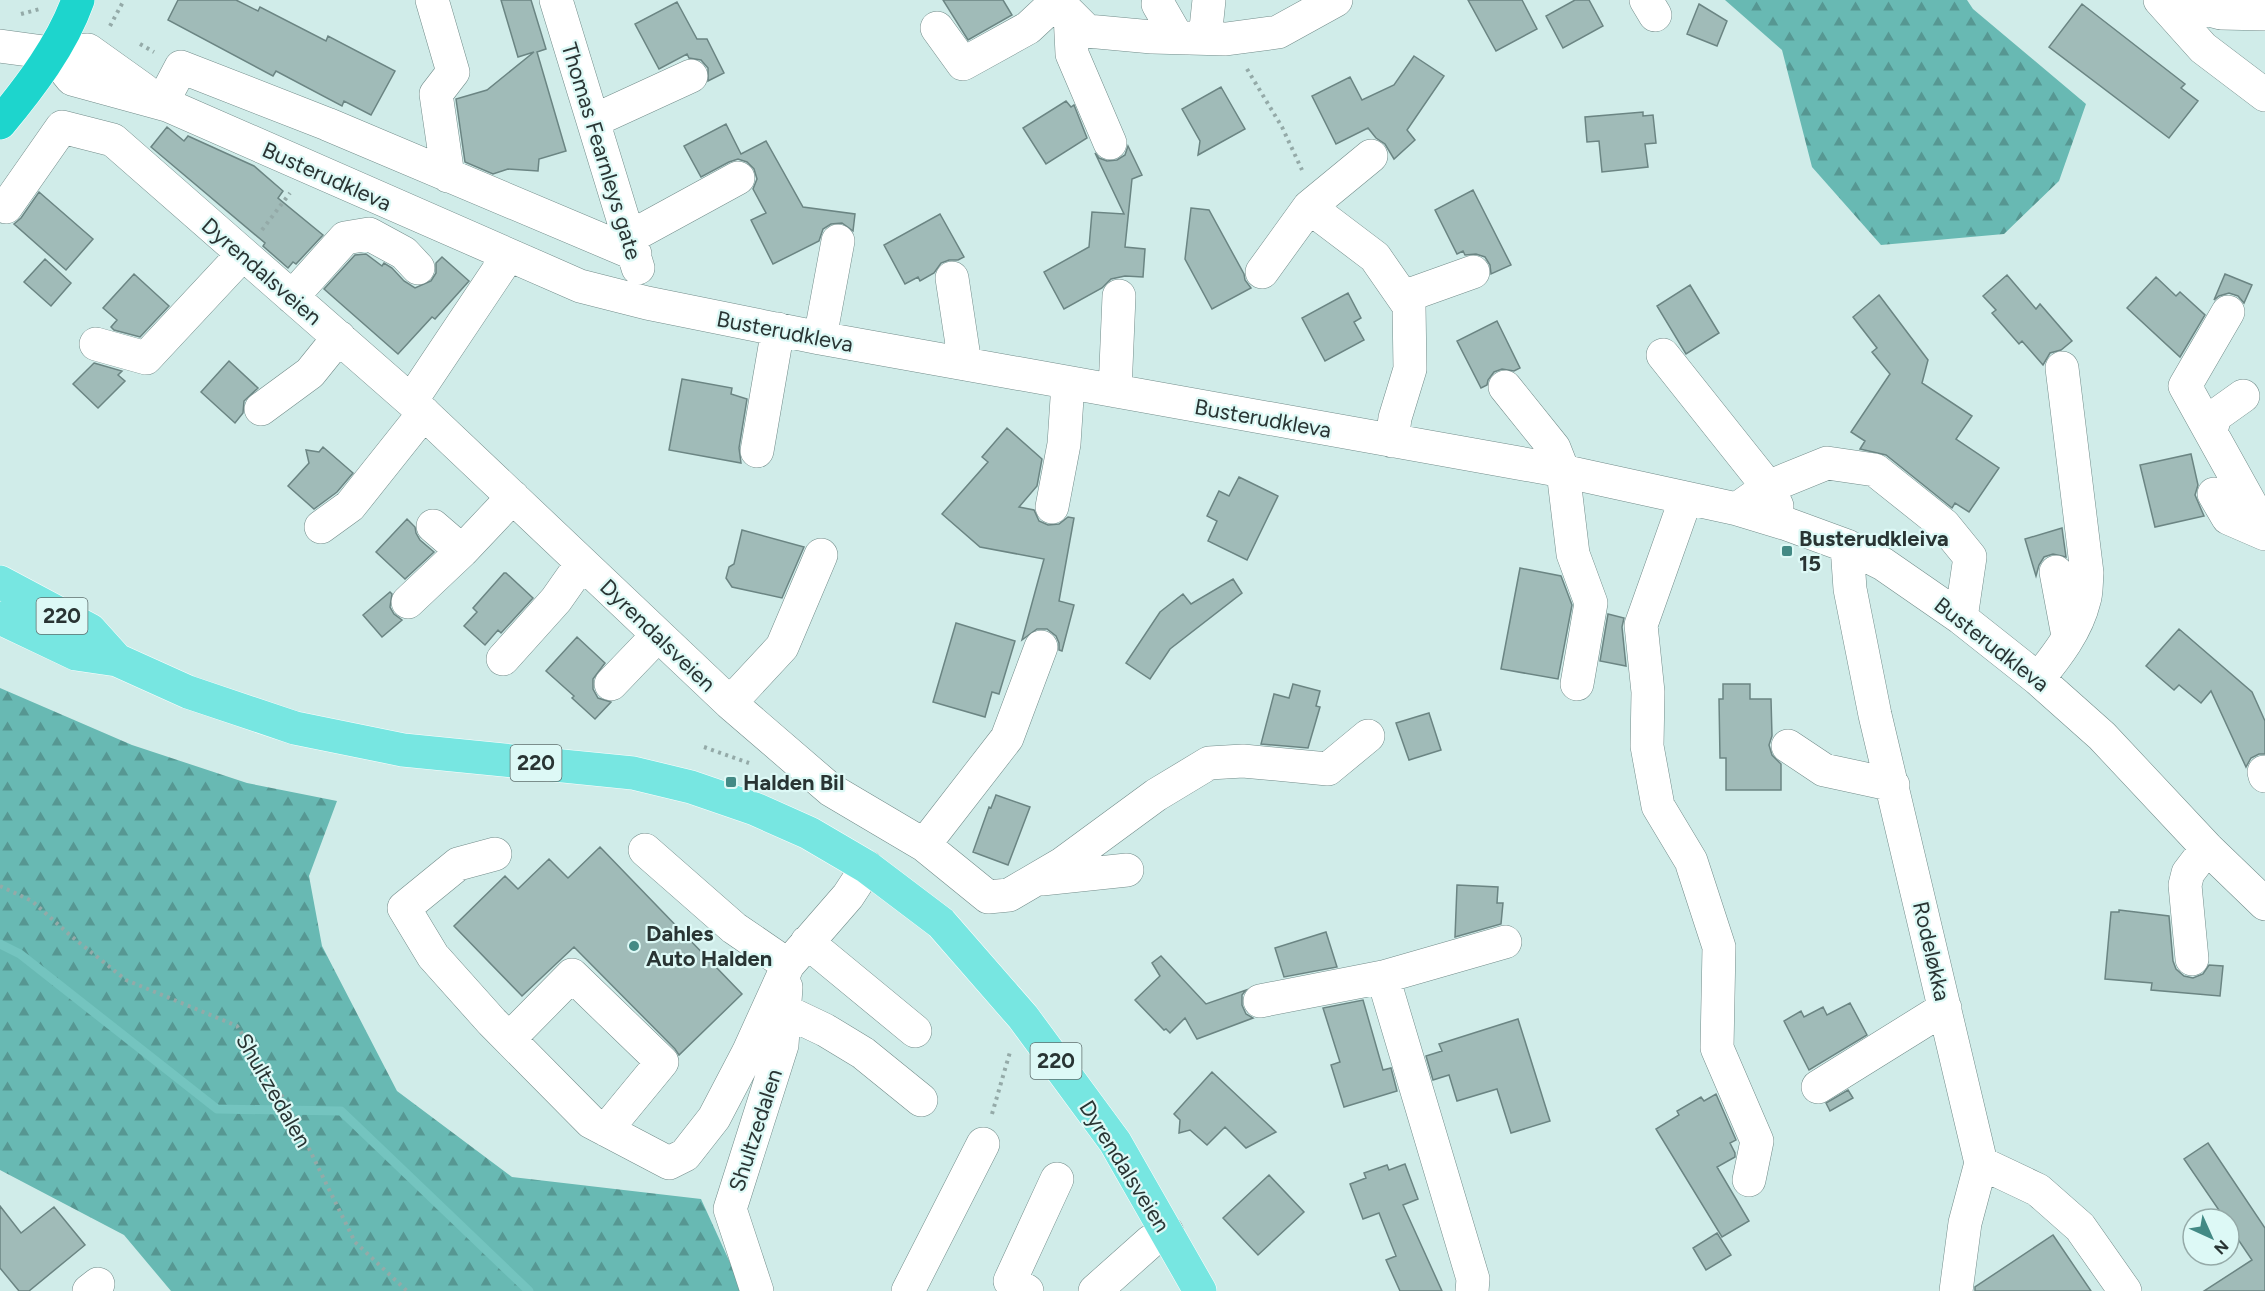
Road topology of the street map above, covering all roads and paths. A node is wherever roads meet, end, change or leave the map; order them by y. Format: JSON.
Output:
{"nodes":[{"id":1,"x":78,"y":0,"type":"edge"},
{"id":2,"x":124,"y":0,"type":"edge"},
{"id":3,"x":432,"y":0,"type":"edge"},
{"id":4,"x":1209,"y":0,"type":"edge"},
{"id":5,"x":1336,"y":0,"type":"edge"},
{"id":6,"x":2165,"y":0,"type":"edge"},
{"id":7,"x":559,"y":1,"type":"edge"},
{"id":8,"x":1158,"y":4,"type":"dead end"},
{"id":9,"x":1061,"y":5,"type":"edge"},
{"id":10,"x":2265,"y":14,"type":"edge"},
{"id":11,"x":109,"y":28,"type":"dead end"},
{"id":12,"x":937,"y":28,"type":"dead end"},
{"id":13,"x":1202,"y":38,"type":"junction"},
{"id":14,"x":0,"y":46,"type":"edge"},
{"id":15,"x":51,"y":53,"type":"junction"},
{"id":16,"x":691,"y":76,"type":"dead end"},
{"id":17,"x":2265,"y":95,"type":"edge"},
{"id":18,"x":162,"y":103,"type":"junction"},
{"id":19,"x":593,"y":121,"type":"junction"},
{"id":20,"x":0,"y":123,"type":"edge"},
{"id":21,"x":1110,"y":143,"type":"dead end"},
{"id":22,"x":1371,"y":156,"type":"dead end"},
{"id":23,"x":308,"y":168,"type":"junction"},
{"id":24,"x":448,"y":176,"type":"junction"},
{"id":25,"x":738,"y":178,"type":"dead end"},
{"id":26,"x":1315,"y":203,"type":"junction"},
{"id":27,"x":6,"y":207,"type":"dead end"},
{"id":28,"x":837,"y":241,"type":"dead end"},
{"id":29,"x":632,"y":246,"type":"junction"},
{"id":30,"x":243,"y":254,"type":"junction"},
{"id":31,"x":508,"y":256,"type":"junction"},
{"id":32,"x":418,"y":268,"type":"dead end"},
{"id":33,"x":1262,"y":272,"type":"dead end"},
{"id":34,"x":1473,"y":272,"type":"dead end"},
{"id":35,"x":952,"y":278,"type":"dead end"},
{"id":36,"x":1119,"y":296,"type":"dead end"},
{"id":37,"x":292,"y":297,"type":"junction"},
{"id":38,"x":1403,"y":297,"type":"junction"},
{"id":39,"x":647,"y":303,"type":"junction"},
{"id":40,"x":2228,"y":312,"type":"dead end"},
{"id":41,"x":778,"y":329,"type":"junction"},
{"id":42,"x":339,"y":337,"type":"junction"},
{"id":43,"x":820,"y":338,"type":"junction"},
{"id":44,"x":96,"y":344,"type":"dead end"},
{"id":45,"x":1663,"y":355,"type":"dead end"},
{"id":46,"x":965,"y":364,"type":"junction"},
{"id":47,"x":2061,"y":368,"type":"dead end"},
{"id":48,"x":1068,"y":383,"type":"junction"},
{"id":49,"x":1505,"y":387,"type":"dead end"},
{"id":50,"x":1115,"y":392,"type":"junction"},
{"id":51,"x":2243,"y":396,"type":"dead end"},
{"id":52,"x":418,"y":407,"type":"junction"},
{"id":53,"x":261,"y":409,"type":"dead end"},
{"id":54,"x":2211,"y":431,"type":"junction"},
{"id":55,"x":1392,"y":441,"type":"junction"},
{"id":56,"x":757,"y":451,"type":"dead end"},
{"id":57,"x":1563,"y":471,"type":"junction"},
{"id":58,"x":1768,"y":487,"type":"junction"},
{"id":59,"x":2214,"y":494,"type":"dead end"},
{"id":60,"x":513,"y":497,"type":"junction"},
{"id":61,"x":1686,"y":498,"type":"junction"},
{"id":62,"x":1052,"y":507,"type":"dead end"},
{"id":63,"x":1737,"y":509,"type":"junction"},
{"id":64,"x":1787,"y":524,"type":"junction"},
{"id":65,"x":433,"y":526,"type":"dead end"},
{"id":66,"x":321,"y":527,"type":"dead end"},
{"id":67,"x":2265,"y":532,"type":"edge"},
{"id":68,"x":1847,"y":546,"type":"junction"},
{"id":69,"x":462,"y":551,"type":"junction"},
{"id":70,"x":821,"y":555,"type":"dead end"},
{"id":71,"x":582,"y":563,"type":"junction"},
{"id":72,"x":2056,"y":572,"type":"dead end"},
{"id":73,"x":0,"y":582,"type":"edge"},
{"id":74,"x":408,"y":602,"type":"dead end"},
{"id":75,"x":0,"y":618,"type":"edge"},
{"id":76,"x":1961,"y":618,"type":"junction"},
{"id":77,"x":658,"y":635,"type":"junction"},
{"id":78,"x":2068,"y":636,"type":"junction"},
{"id":79,"x":1041,"y":647,"type":"dead end"},
{"id":80,"x":503,"y":659,"type":"dead end"},
{"id":81,"x":117,"y":660,"type":"junction"},
{"id":82,"x":2038,"y":679,"type":"junction"},
{"id":83,"x":611,"y":684,"type":"dead end"},
{"id":84,"x":1577,"y":684,"type":"dead end"},
{"id":85,"x":730,"y":703,"type":"junction"},
{"id":86,"x":1368,"y":736,"type":"dead end"},
{"id":87,"x":1788,"y":746,"type":"dead end"},
{"id":88,"x":1893,"y":785,"type":"junction"},
{"id":89,"x":924,"y":845,"type":"junction"},
{"id":90,"x":2207,"y":848,"type":"junction"},
{"id":91,"x":645,"y":850,"type":"dead end"},
{"id":92,"x":495,"y":854,"type":"dead end"},
{"id":93,"x":867,"y":867,"type":"junction"},
{"id":94,"x":1127,"y":870,"type":"dead end"},
{"id":95,"x":1034,"y":880,"type":"junction"},
{"id":96,"x":0,"y":886,"type":"edge"},
{"id":97,"x":2265,"y":904,"type":"edge"},
{"id":98,"x":1505,"y":942,"type":"dead end"},
{"id":99,"x":798,"y":953,"type":"junction"},
{"id":100,"x":2192,"y":959,"type":"dead end"},
{"id":101,"x":1383,"y":977,"type":"junction"},
{"id":102,"x":1260,"y":1001,"type":"dead end"},
{"id":103,"x":1945,"y":1008,"type":"junction"},
{"id":104,"x":785,"y":1011,"type":"junction"},
{"id":105,"x":915,"y":1031,"type":"dead end"},
{"id":106,"x":509,"y":1039,"type":"junction"},
{"id":107,"x":1010,"y":1051,"type":"dead end"},
{"id":108,"x":1818,"y":1087,"type":"dead end"},
{"id":109,"x":921,"y":1100,"type":"dead end"},
{"id":110,"x":606,"y":1130,"type":"junction"},
{"id":111,"x":983,"y":1144,"type":"joint"},
{"id":112,"x":1982,"y":1163,"type":"junction"},
{"id":113,"x":1057,"y":1179,"type":"dead end"},
{"id":114,"x":1749,"y":1180,"type":"dead end"},
{"id":115,"x":1167,"y":1232,"type":"junction"},
{"id":116,"x":1014,"y":1288,"type":"edge"},
{"id":117,"x":407,"y":1291,"type":"edge"},
{"id":118,"x":757,"y":1291,"type":"edge"},
{"id":119,"x":908,"y":1291,"type":"edge"},
{"id":120,"x":1095,"y":1291,"type":"edge"},
{"id":121,"x":1200,"y":1291,"type":"edge"},
{"id":122,"x":1472,"y":1291,"type":"edge"},
{"id":123,"x":1956,"y":1291,"type":"edge"},
{"id":124,"x":2126,"y":1291,"type":"edge"}],
"edges":[{"from":1,"to":15,"type":"highway"},
{"from":2,"to":11,"type":"path"},
{"from":3,"to":24,"type":"street"},
{"from":4,"to":13,"type":"street"},
{"from":5,"to":13,"type":"street"},
{"from":6,"to":10,"type":"street"},
{"from":6,"to":17,"type":"street"},
{"from":7,"to":19,"type":"street","name":"Thomas Fearnleys gate"},
{"from":8,"to":13,"type":"street"},
{"from":9,"to":12,"type":"street"},
{"from":9,"to":13,"type":"street"},
{"from":9,"to":21,"type":"street"},
{"from":13,"to":26,"type":"path"},
{"from":14,"to":15,"type":"street","name":"Busterudkleva"},
{"from":15,"to":18,"type":"street","name":"Busterudkleva"},
{"from":15,"to":20,"type":"highway"},
{"from":16,"to":19,"type":"street"},
{"from":18,"to":23,"type":"street","name":"Busterudkleva"},
{"from":18,"to":24,"type":"street"},
{"from":19,"to":29,"type":"street","name":"Thomas Fearnleys gate"},
{"from":22,"to":26,"type":"street"},
{"from":23,"to":30,"type":"path"},
{"from":23,"to":31,"type":"street","name":"Busterudkleva"},
{"from":24,"to":29,"type":"street"},
{"from":25,"to":29,"type":"street"},
{"from":26,"to":33,"type":"street"},
{"from":26,"to":38,"type":"street"},
{"from":27,"to":30,"type":"street","name":"Dyrendalsveien"},
{"from":28,"to":43,"type":"street"},
{"from":29,"to":39,"type":"street","name":"Thomas Fearnleys gate"},
{"from":30,"to":37,"type":"street","name":"Dyrendalsveien"},
{"from":30,"to":44,"type":"street"},
{"from":31,"to":39,"type":"street","name":"Busterudkleva"},
{"from":31,"to":52,"type":"street"},
{"from":32,"to":37,"type":"street"},
{"from":34,"to":38,"type":"street"},
{"from":35,"to":46,"type":"street"},
{"from":36,"to":50,"type":"street"},
{"from":37,"to":42,"type":"street","name":"Dyrendalsveien"},
{"from":38,"to":55,"type":"street"},
{"from":39,"to":41,"type":"street","name":"Busterudkleva"},
{"from":40,"to":54,"type":"street"},
{"from":41,"to":43,"type":"street","name":"Busterudkleva"},
{"from":41,"to":56,"type":"street"},
{"from":42,"to":52,"type":"street","name":"Dyrendalsveien"},
{"from":42,"to":53,"type":"street"},
{"from":43,"to":46,"type":"street","name":"Busterudkleva"},
{"from":45,"to":58,"type":"street"},
{"from":46,"to":48,"type":"street","name":"Busterudkleva"},
{"from":47,"to":78,"type":"street"},
{"from":48,"to":50,"type":"street","name":"Busterudkleva"},
{"from":48,"to":62,"type":"street"},
{"from":49,"to":57,"type":"street"},
{"from":50,"to":55,"type":"street","name":"Busterudkleva"},
{"from":51,"to":54,"type":"street"},
{"from":52,"to":60,"type":"street","name":"Dyrendalsveien"},
{"from":52,"to":66,"type":"street"},
{"from":54,"to":67,"type":"street"},
{"from":55,"to":57,"type":"street","name":"Busterudkleva"},
{"from":57,"to":61,"type":"street","name":"Busterudkleva"},
{"from":57,"to":84,"type":"street"},
{"from":58,"to":63,"type":"street"},
{"from":58,"to":64,"type":"street"},
{"from":58,"to":76,"type":"street"},
{"from":59,"to":67,"type":"street"},
{"from":60,"to":69,"type":"street"},
{"from":60,"to":71,"type":"street","name":"Dyrendalsveien"},
{"from":61,"to":63,"type":"street","name":"Busterudkleva"},
{"from":61,"to":114,"type":"street"},
{"from":63,"to":64,"type":"street","name":"Busterudkleva"},
{"from":64,"to":68,"type":"street","name":"Busterudkleva"},
{"from":65,"to":69,"type":"street"},
{"from":68,"to":76,"type":"street","name":"Busterudkleva"},
{"from":68,"to":88,"type":"street","name":"Rodeløkka"},
{"from":69,"to":74,"type":"street"},
{"from":70,"to":85,"type":"street"},
{"from":71,"to":77,"type":"street","name":"Dyrendalsveien"},
{"from":71,"to":80,"type":"street"},
{"from":72,"to":78,"type":"street"},
{"from":73,"to":81,"type":"main road","number":"220"},
{"from":75,"to":81,"type":"main road","number":"220"},
{"from":76,"to":82,"type":"street","name":"Busterudkleva"},
{"from":77,"to":83,"type":"street"},
{"from":77,"to":85,"type":"street","name":"Dyrendalsveien"},
{"from":78,"to":82,"type":"street"},
{"from":79,"to":89,"type":"street"},
{"from":81,"to":93,"type":"main road","number":"220"},
{"from":82,"to":90,"type":"street","name":"Busterudkleva"},
{"from":85,"to":89,"type":"street","name":"Dyrendalsveien"},
{"from":86,"to":95,"type":"street","name":"Dyrendalsveien"},
{"from":87,"to":88,"type":"street"},
{"from":88,"to":103,"type":"street","name":"Rodeløkka"},
{"from":89,"to":95,"type":"street","name":"Dyrendalsveien"},
{"from":90,"to":97,"type":"street","name":"Busterudkleva"},
{"from":90,"to":100,"type":"street"},
{"from":91,"to":99,"type":"street"},
{"from":92,"to":106,"type":"street"},
{"from":93,"to":99,"type":"street"},
{"from":93,"to":115,"type":"main road","name":"Dyrendalsveien","number":"220"},
{"from":94,"to":95,"type":"street"},
{"from":96,"to":117,"type":"path","name":"Shultzedalen"},
{"from":98,"to":101,"type":"street"},
{"from":99,"to":104,"type":"street","name":"Shultzedalen"},
{"from":99,"to":105,"type":"street"},
{"from":99,"to":110,"type":"street"},
{"from":101,"to":102,"type":"street"},
{"from":101,"to":122,"type":"street"},
{"from":103,"to":108,"type":"street"},
{"from":103,"to":112,"type":"street","name":"Rodeløkka"},
{"from":104,"to":109,"type":"street"},
{"from":104,"to":118,"type":"street","name":"Shultzedalen"},
{"from":106,"to":110,"type":"street"},
{"from":106,"to":110,"type":"street"},
{"from":107,"to":111,"type":"path"},
{"from":111,"to":119,"type":"street"},
{"from":112,"to":123,"type":"street"},
{"from":112,"to":124,"type":"street"},
{"from":113,"to":116,"type":"street"},
{"from":115,"to":120,"type":"street"},
{"from":115,"to":121,"type":"main road","name":"Dyrendalsveien","number":"220"}]}
